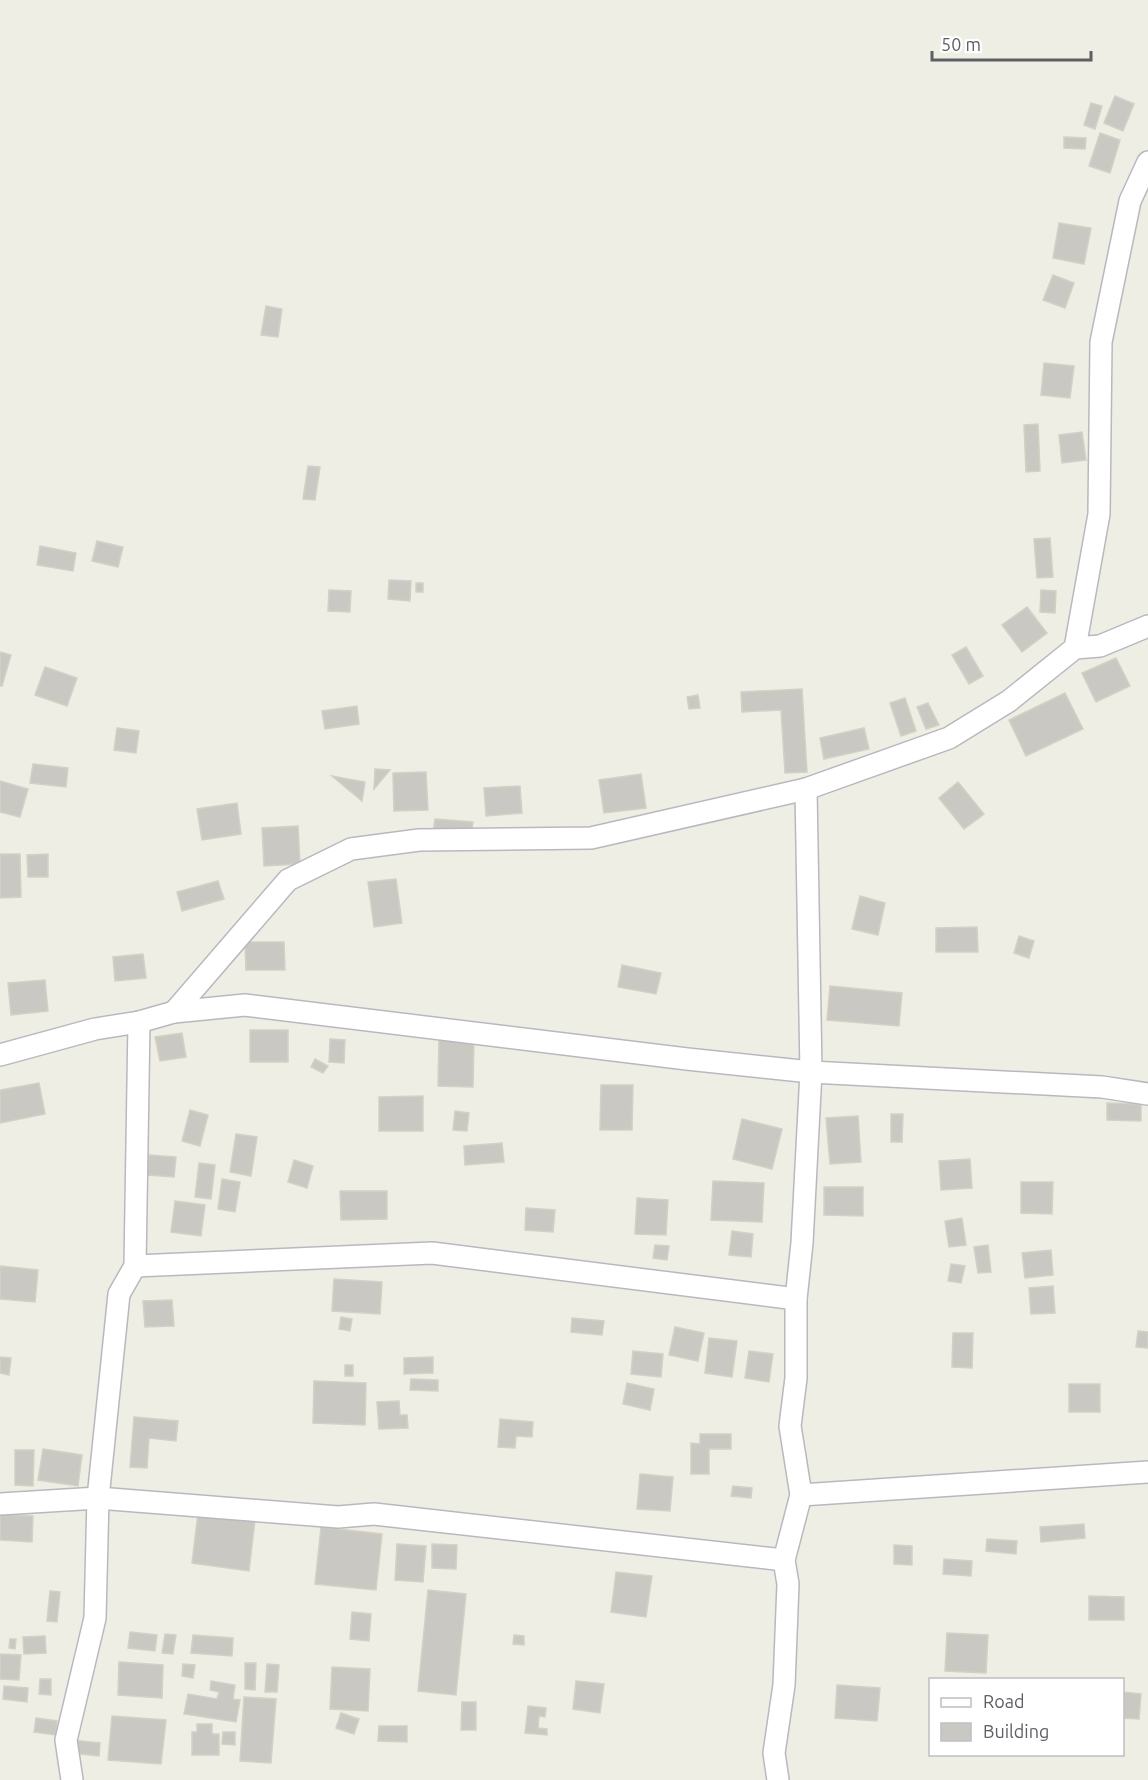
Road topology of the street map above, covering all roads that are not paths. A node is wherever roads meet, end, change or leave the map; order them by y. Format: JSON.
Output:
{"nodes":[{"id":1,"x":1148,"y":162,"type":"edge"},
{"id":2,"x":1148,"y":626,"type":"edge"},
{"id":3,"x":1075,"y":648,"type":"junction"},
{"id":4,"x":806,"y":789,"type":"junction"},
{"id":5,"x":174,"y":1012,"type":"junction"},
{"id":6,"x":140,"y":1022,"type":"junction"},
{"id":7,"x":0,"y":1055,"type":"edge"},
{"id":8,"x":811,"y":1072,"type":"junction"},
{"id":9,"x":1148,"y":1094,"type":"edge"},
{"id":10,"x":135,"y":1266,"type":"junction"},
{"id":11,"x":796,"y":1299,"type":"junction"},
{"id":12,"x":1148,"y":1472,"type":"edge"},
{"id":13,"x":801,"y":1495,"type":"junction"},
{"id":14,"x":98,"y":1498,"type":"junction"},
{"id":15,"x":0,"y":1504,"type":"edge"},
{"id":16,"x":784,"y":1560,"type":"junction"},
{"id":17,"x":72,"y":1780,"type":"edge"},
{"id":18,"x":778,"y":1780,"type":"edge"}],
"edges":[{"from":1,"to":3,"type":"street"},
{"from":2,"to":3,"type":"street"},
{"from":3,"to":4,"type":"street"},
{"from":4,"to":5,"type":"street"},
{"from":4,"to":8,"type":"street"},
{"from":5,"to":6,"type":"street"},
{"from":5,"to":8,"type":"street"},
{"from":6,"to":7,"type":"street"},
{"from":6,"to":10,"type":"street"},
{"from":8,"to":9,"type":"street"},
{"from":8,"to":11,"type":"street"},
{"from":10,"to":11,"type":"street"},
{"from":10,"to":14,"type":"street"},
{"from":11,"to":13,"type":"street"},
{"from":12,"to":13,"type":"street"},
{"from":13,"to":16,"type":"street"},
{"from":14,"to":15,"type":"street"},
{"from":14,"to":16,"type":"street"},
{"from":14,"to":17,"type":"street"},
{"from":16,"to":18,"type":"street"}]}
